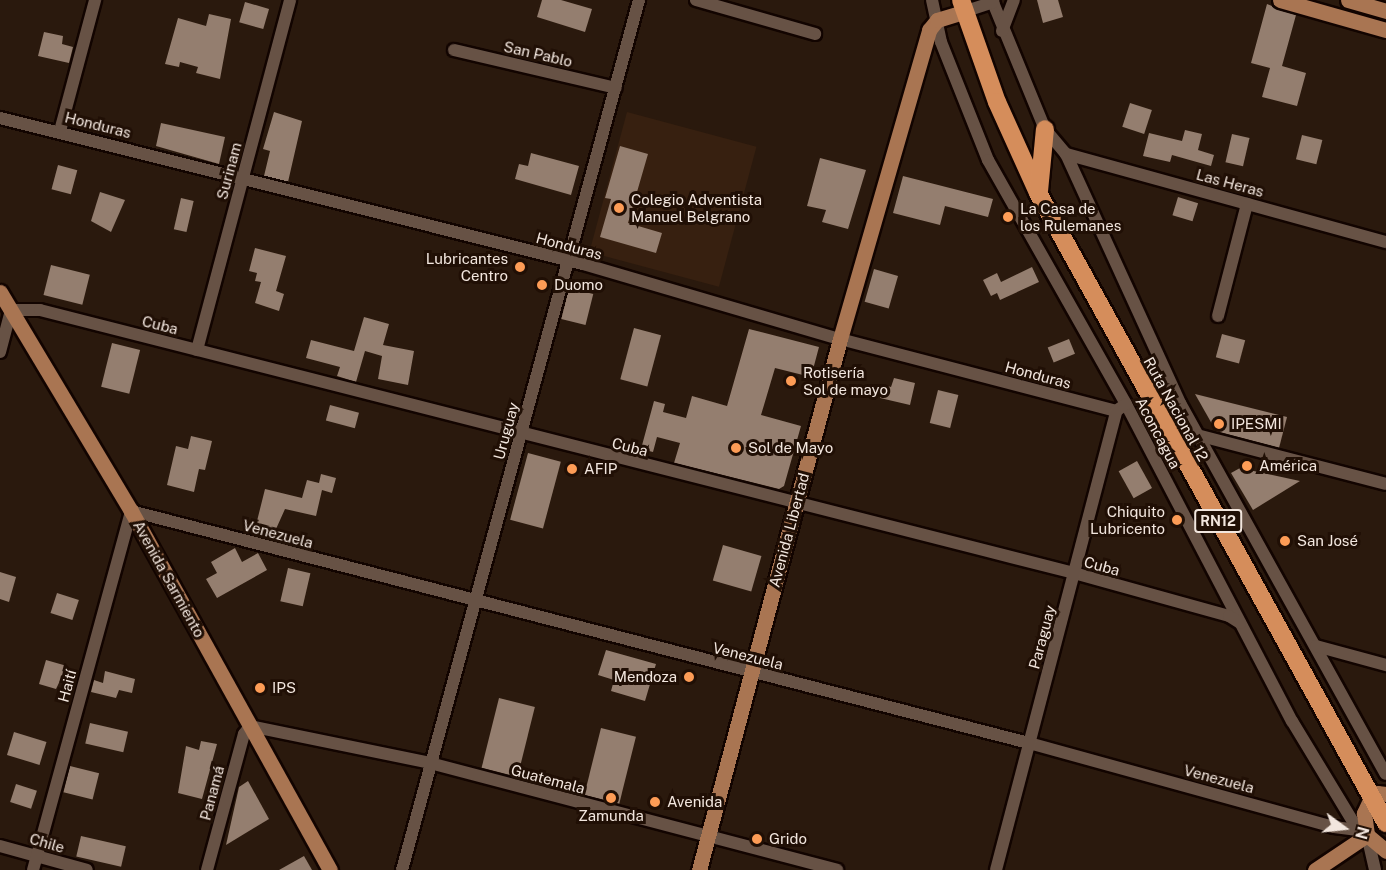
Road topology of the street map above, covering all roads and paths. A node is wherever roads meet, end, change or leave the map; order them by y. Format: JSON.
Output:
{"nodes":[{"id":1,"x":95,"y":0,"type":"edge"},
{"id":2,"x":290,"y":0,"type":"edge"},
{"id":3,"x":639,"y":0,"type":"edge"},
{"id":4,"x":696,"y":0,"type":"edge"},
{"id":5,"x":932,"y":0,"type":"edge"},
{"id":6,"x":1014,"y":0,"type":"edge"},
{"id":7,"x":1280,"y":0,"type":"edge"},
{"id":8,"x":993,"y":1,"type":"edge"},
{"id":9,"x":1353,"y":1,"type":"edge"},
{"id":10,"x":962,"y":6,"type":"edge"},
{"id":11,"x":1386,"y":11,"type":"edge"},
{"id":12,"x":937,"y":20,"type":"junction"},
{"id":13,"x":1350,"y":20,"type":"junction"},
{"id":14,"x":1386,"y":30,"type":"edge"},
{"id":15,"x":1002,"y":31,"type":"junction"},
{"id":16,"x":815,"y":34,"type":"dead end"},
{"id":17,"x":454,"y":50,"type":"dead end"},
{"id":18,"x":616,"y":88,"type":"junction"},
{"id":19,"x":0,"y":118,"type":"edge"},
{"id":20,"x":1045,"y":129,"type":"junction"},
{"id":21,"x":60,"y":131,"type":"junction"},
{"id":22,"x":1066,"y":154,"type":"junction"},
{"id":23,"x":243,"y":177,"type":"junction"},
{"id":24,"x":1038,"y":193,"type":"junction"},
{"id":25,"x":1247,"y":204,"type":"junction"},
{"id":26,"x":1386,"y":242,"type":"edge"},
{"id":27,"x":569,"y":261,"type":"junction"},
{"id":28,"x":0,"y":292,"type":"edge"},
{"id":29,"x":10,"y":310,"type":"junction"},
{"id":30,"x":1218,"y":316,"type":"dead end"},
{"id":31,"x":840,"y":339,"type":"junction"},
{"id":32,"x":197,"y":350,"type":"junction"},
{"id":33,"x":0,"y":352,"type":"edge"},
{"id":34,"x":1121,"y":407,"type":"junction"},
{"id":35,"x":520,"y":434,"type":"junction"},
{"id":36,"x":1197,"y":435,"type":"junction"},
{"id":37,"x":1386,"y":484,"type":"edge"},
{"id":38,"x":795,"y":505,"type":"junction"},
{"id":39,"x":131,"y":511,"type":"junction"},
{"id":40,"x":1074,"y":573,"type":"junction"},
{"id":41,"x":476,"y":602,"type":"junction"},
{"id":42,"x":1240,"y":623,"type":"junction"},
{"id":43,"x":1316,"y":646,"type":"junction"},
{"id":44,"x":1386,"y":665,"type":"edge"},
{"id":45,"x":749,"y":672,"type":"junction"},
{"id":46,"x":250,"y":726,"type":"junction"},
{"id":47,"x":1029,"y":743,"type":"junction"},
{"id":48,"x":430,"y":763,"type":"junction"},
{"id":49,"x":1386,"y":774,"type":"edge"},
{"id":50,"x":1378,"y":796,"type":"edge"},
{"id":51,"x":1386,"y":823,"type":"edge"},
{"id":52,"x":1363,"y":832,"type":"junction"},
{"id":53,"x":707,"y":837,"type":"junction"},
{"id":54,"x":0,"y":846,"type":"edge"},
{"id":55,"x":1386,"y":851,"type":"edge"},
{"id":56,"x":36,"y":856,"type":"junction"},
{"id":57,"x":1372,"y":868,"type":"edge"},
{"id":58,"x":33,"y":870,"type":"edge"},
{"id":59,"x":87,"y":870,"type":"edge"},
{"id":60,"x":207,"y":870,"type":"edge"},
{"id":61,"x":330,"y":870,"type":"edge"},
{"id":62,"x":402,"y":870,"type":"edge"},
{"id":63,"x":699,"y":870,"type":"edge"},
{"id":64,"x":837,"y":870,"type":"edge"},
{"id":65,"x":996,"y":870,"type":"edge"},
{"id":66,"x":1315,"y":870,"type":"edge"}],
"edges":[{"from":1,"to":21,"type":"street"},
{"from":2,"to":23,"type":"street","name":"Surinam"},
{"from":3,"to":18,"type":"street","name":"Uruguay"},
{"from":4,"to":16,"type":"street"},
{"from":5,"to":12,"type":"street","name":"Aconcagua"},
{"from":6,"to":15,"type":"street"},
{"from":7,"to":13,"type":"main road"},
{"from":8,"to":10,"type":"street"},
{"from":8,"to":15,"type":"street"},
{"from":9,"to":11,"type":"main road"},
{"from":9,"to":13,"type":"street"},
{"from":10,"to":12,"type":"main road"},
{"from":10,"to":24,"type":"highway","name":"Ruta Nacional 12","number":"RN12"},
{"from":12,"to":31,"type":"main road","name":"Avenida Libertad"},
{"from":12,"to":34,"type":"street","name":"Aconcagua"},
{"from":13,"to":14,"type":"main road"},
{"from":15,"to":20,"type":"street"},
{"from":17,"to":18,"type":"street","name":"San Pablo"},
{"from":18,"to":27,"type":"street","name":"Uruguay"},
{"from":19,"to":21,"type":"street","name":"Honduras"},
{"from":20,"to":22,"type":"street"},
{"from":20,"to":24,"type":"highway"},
{"from":21,"to":23,"type":"street","name":"Honduras"},
{"from":22,"to":25,"type":"street","name":"Las Heras"},
{"from":22,"to":36,"type":"street"},
{"from":23,"to":27,"type":"street","name":"Honduras"},
{"from":23,"to":32,"type":"street","name":"Surinam"},
{"from":24,"to":50,"type":"highway","name":"Ruta Nacional 12","number":"RN12"},
{"from":25,"to":26,"type":"street","name":"Las Heras"},
{"from":25,"to":30,"type":"street"},
{"from":27,"to":31,"type":"street","name":"Honduras"},
{"from":27,"to":35,"type":"street","name":"Uruguay"},
{"from":28,"to":29,"type":"main road","name":"Avenida Sarmiento"},
{"from":29,"to":32,"type":"street","name":"Cuba"},
{"from":29,"to":33,"type":"street"},
{"from":29,"to":39,"type":"main road","name":"Avenida Sarmiento"},
{"from":31,"to":34,"type":"street","name":"Honduras"},
{"from":31,"to":38,"type":"main road","name":"Avenida Libertad"},
{"from":32,"to":35,"type":"street","name":"Cuba"},
{"from":34,"to":40,"type":"street","name":"Paraguay"},
{"from":34,"to":42,"type":"street","name":"Aconcagua"},
{"from":35,"to":38,"type":"street","name":"Cuba"},
{"from":35,"to":41,"type":"street","name":"Uruguay"},
{"from":36,"to":37,"type":"street"},
{"from":36,"to":43,"type":"street"},
{"from":38,"to":40,"type":"street","name":"Cuba"},
{"from":38,"to":45,"type":"main road","name":"Avenida Libertad"},
{"from":39,"to":41,"type":"street","name":"Venezuela"},
{"from":39,"to":46,"type":"main road","name":"Avenida Sarmiento"},
{"from":39,"to":56,"type":"street","name":"Haití"},
{"from":40,"to":42,"type":"street","name":"Cuba"},
{"from":40,"to":47,"type":"street","name":"Paraguay"},
{"from":41,"to":45,"type":"street","name":"Venezuela"},
{"from":41,"to":48,"type":"street","name":"Uruguay"},
{"from":42,"to":52,"type":"street","name":"Aconcagua"},
{"from":43,"to":44,"type":"street"},
{"from":43,"to":49,"type":"street"},
{"from":45,"to":47,"type":"street","name":"Venezuela"},
{"from":45,"to":53,"type":"main road","name":"Avenida Libertad"},
{"from":46,"to":48,"type":"street","name":"Guatemala"},
{"from":46,"to":60,"type":"street","name":"Panamá"},
{"from":46,"to":61,"type":"main road","name":"Avenida Sarmiento"},
{"from":47,"to":52,"type":"street","name":"Venezuela"},
{"from":47,"to":65,"type":"street","name":"Paraguay"},
{"from":48,"to":53,"type":"street","name":"Guatemala"},
{"from":48,"to":62,"type":"street","name":"Uruguay"},
{"from":50,"to":51,"type":"highway","name":"Ruta Nacional 12","number":"RN12"},
{"from":50,"to":52,"type":"main road"},
{"from":52,"to":55,"type":"main road"},
{"from":52,"to":57,"type":"street","name":"Aconcagua"},
{"from":52,"to":66,"type":"main road"},
{"from":53,"to":63,"type":"main road","name":"Avenida Libertad"},
{"from":53,"to":64,"type":"street","name":"Guatemala"},
{"from":54,"to":56,"type":"street","name":"Chile"},
{"from":56,"to":58,"type":"street","name":"Haití"},
{"from":56,"to":59,"type":"street","name":"Chile"}]}
